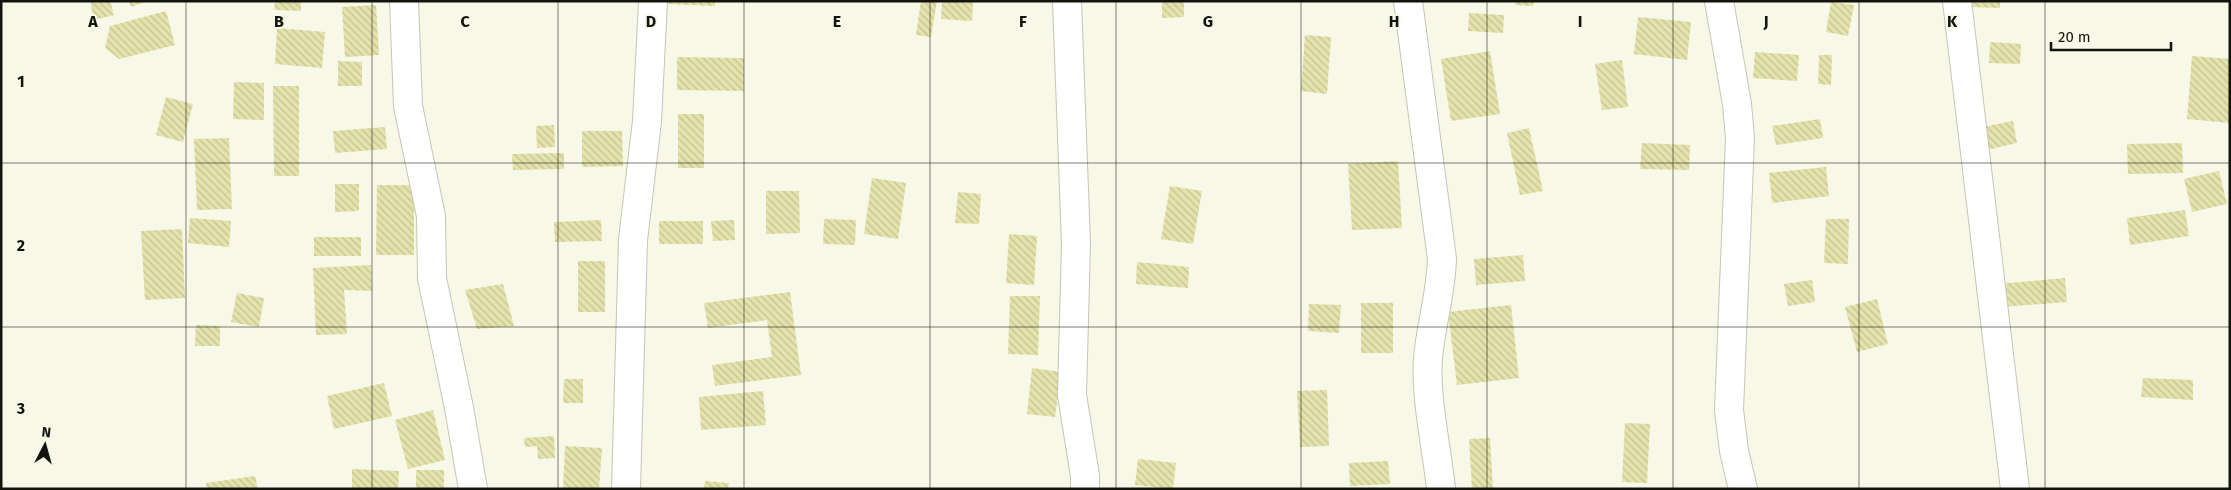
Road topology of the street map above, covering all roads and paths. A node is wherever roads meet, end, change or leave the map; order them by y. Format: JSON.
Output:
{"nodes":[{"id":1,"x":404,"y":1,"type":"edge"},
{"id":2,"x":653,"y":1,"type":"edge"},
{"id":3,"x":1067,"y":1,"type":"edge"},
{"id":4,"x":1408,"y":1,"type":"edge"},
{"id":5,"x":1719,"y":1,"type":"edge"},
{"id":6,"x":1958,"y":1,"type":"edge"},
{"id":7,"x":473,"y":489,"type":"edge"},
{"id":8,"x":626,"y":489,"type":"edge"},
{"id":9,"x":1085,"y":489,"type":"edge"},
{"id":10,"x":1442,"y":489,"type":"edge"},
{"id":11,"x":1743,"y":489,"type":"edge"},
{"id":12,"x":2015,"y":489,"type":"edge"}],
"edges":[{"from":1,"to":7,"type":"street"},
{"from":2,"to":8,"type":"street"},
{"from":3,"to":9,"type":"street"},
{"from":4,"to":10,"type":"street"},
{"from":5,"to":11,"type":"street"},
{"from":6,"to":12,"type":"street"}]}
